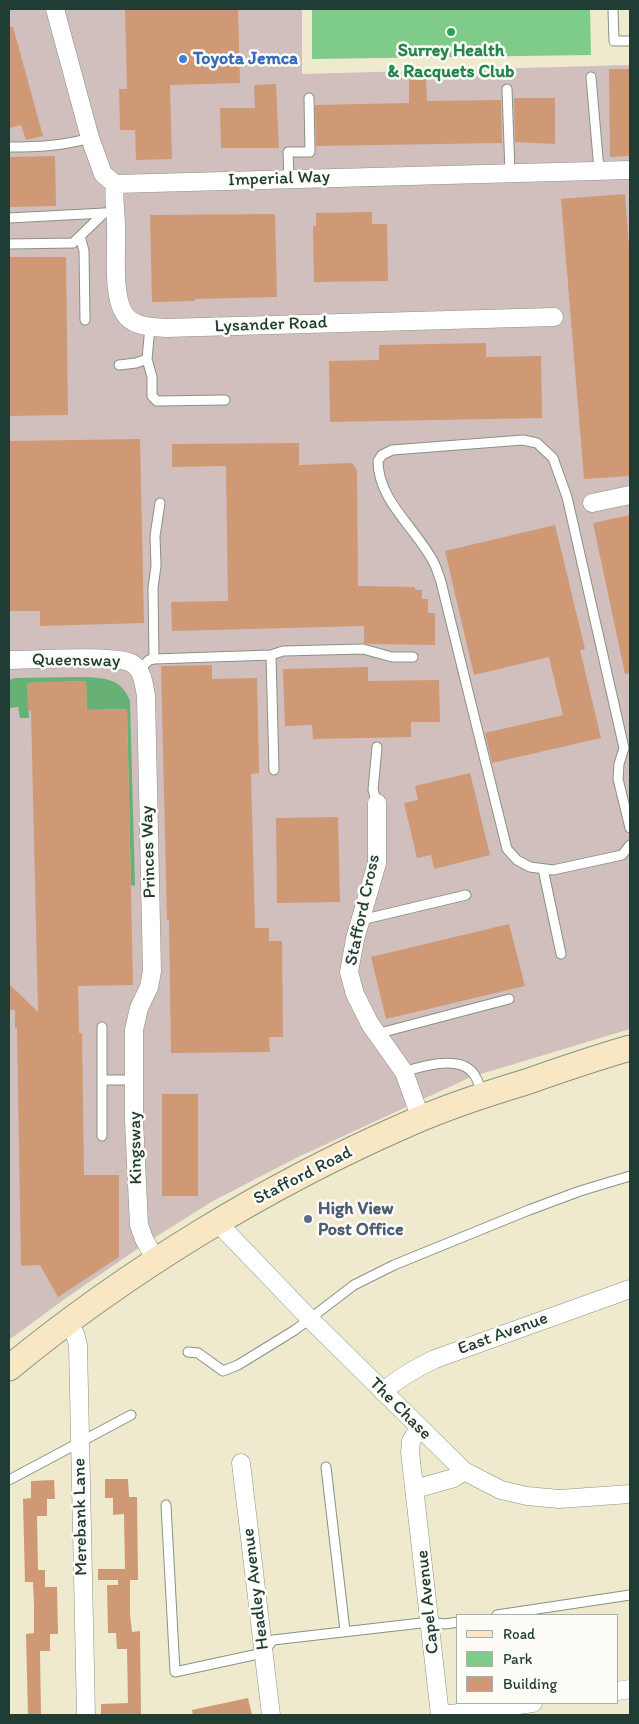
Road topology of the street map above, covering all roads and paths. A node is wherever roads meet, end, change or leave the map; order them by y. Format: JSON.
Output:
{"nodes":[{"id":1,"x":54,"y":9,"type":"edge"},
{"id":2,"x":613,"y":9,"type":"edge"},
{"id":3,"x":630,"y":41,"type":"edge"},
{"id":4,"x":591,"y":77,"type":"dead end"},
{"id":5,"x":506,"y":89,"type":"dead end"},
{"id":6,"x":309,"y":98,"type":"dead end"},
{"id":7,"x":90,"y":138,"type":"junction"},
{"id":8,"x":9,"y":147,"type":"edge"},
{"id":9,"x":599,"y":170,"type":"junction"},
{"id":10,"x":630,"y":170,"type":"edge"},
{"id":11,"x":510,"y":172,"type":"junction"},
{"id":12,"x":288,"y":179,"type":"junction"},
{"id":13,"x":115,"y":184,"type":"junction"},
{"id":14,"x":110,"y":213,"type":"junction"},
{"id":15,"x":9,"y":218,"type":"edge"},
{"id":16,"x":80,"y":236,"type":"junction"},
{"id":17,"x":9,"y":244,"type":"edge"},
{"id":18,"x":554,"y":317,"type":"dead end"},
{"id":19,"x":85,"y":320,"type":"dead end"},
{"id":20,"x":150,"y":327,"type":"junction"},
{"id":21,"x":147,"y":359,"type":"junction"},
{"id":22,"x":119,"y":365,"type":"dead end"},
{"id":23,"x":225,"y":400,"type":"dead end"},
{"id":24,"x":630,"y":495,"type":"edge"},
{"id":25,"x":160,"y":503,"type":"dead end"},
{"id":26,"x":592,"y":503,"type":"dead end"},
{"id":27,"x":271,"y":656,"type":"junction"},
{"id":28,"x":413,"y":657,"type":"dead end"},
{"id":29,"x":154,"y":659,"type":"junction"},
{"id":30,"x":9,"y":660,"type":"edge"},
{"id":31,"x":140,"y":670,"type":"junction"},
{"id":32,"x":627,"y":746,"type":"edge"},
{"id":33,"x":377,"y":747,"type":"dead end"},
{"id":34,"x":274,"y":770,"type":"dead end"},
{"id":35,"x":377,"y":803,"type":"joint"},
{"id":36,"x":630,"y":828,"type":"edge"},
{"id":37,"x":630,"y":845,"type":"edge"},
{"id":38,"x":543,"y":870,"type":"junction"},
{"id":39,"x":466,"y":895,"type":"dead end"},
{"id":40,"x":361,"y":920,"type":"junction"},
{"id":41,"x":562,"y":954,"type":"dead end"},
{"id":42,"x":509,"y":999,"type":"dead end"},
{"id":43,"x":102,"y":1027,"type":"dead end"},
{"id":44,"x":134,"y":1030,"type":"joint"},
{"id":45,"x":376,"y":1034,"type":"junction"},
{"id":46,"x":630,"y":1048,"type":"edge"},
{"id":47,"x":404,"y":1072,"type":"junction"},
{"id":48,"x":102,"y":1080,"type":"junction"},
{"id":49,"x":135,"y":1080,"type":"junction"},
{"id":50,"x":483,"y":1096,"type":"junction"},
{"id":51,"x":421,"y":1119,"type":"junction"},
{"id":52,"x":102,"y":1136,"type":"dead end"},
{"id":53,"x":630,"y":1176,"type":"edge"},
{"id":54,"x":218,"y":1223,"type":"junction"},
{"id":55,"x":156,"y":1261,"type":"junction"},
{"id":56,"x":630,"y":1289,"type":"edge"},
{"id":57,"x":310,"y":1319,"type":"junction"},
{"id":58,"x":67,"y":1322,"type":"junction"},
{"id":59,"x":188,"y":1352,"type":"dead end"},
{"id":60,"x":9,"y":1368,"type":"edge"},
{"id":61,"x":383,"y":1392,"type":"junction"},
{"id":62,"x":131,"y":1415,"type":"dead end"},
{"id":63,"x":419,"y":1428,"type":"junction"},
{"id":64,"x":80,"y":1441,"type":"junction"},
{"id":65,"x":241,"y":1463,"type":"dead end"},
{"id":66,"x":326,"y":1467,"type":"dead end"},
{"id":67,"x":464,"y":1471,"type":"junction"},
{"id":68,"x":9,"y":1480,"type":"edge"},
{"id":69,"x":415,"y":1490,"type":"junction"},
{"id":70,"x":630,"y":1494,"type":"edge"},
{"id":71,"x":166,"y":1505,"type":"dead end"},
{"id":72,"x":630,"y":1595,"type":"edge"},
{"id":73,"x":504,"y":1614,"type":"edge"},
{"id":74,"x":430,"y":1622,"type":"junction"},
{"id":75,"x":456,"y":1622,"type":"edge"},
{"id":76,"x":344,"y":1631,"type":"junction"},
{"id":77,"x":263,"y":1653,"type":"junction"},
{"id":78,"x":525,"y":1704,"type":"edge"},
{"id":79,"x":86,"y":1715,"type":"edge"},
{"id":80,"x":271,"y":1715,"type":"edge"},
{"id":81,"x":442,"y":1715,"type":"edge"}],
"edges":[{"from":1,"to":7,"type":"street"},
{"from":2,"to":3,"type":"lane"},
{"from":4,"to":9,"type":"lane"},
{"from":5,"to":11,"type":"lane"},
{"from":6,"to":12,"type":"lane"},
{"from":7,"to":8,"type":"lane"},
{"from":7,"to":13,"type":"street"},
{"from":9,"to":10,"type":"street","name":"Imperial Way"},
{"from":9,"to":11,"type":"street","name":"Imperial Way"},
{"from":11,"to":12,"type":"street","name":"Imperial Way"},
{"from":12,"to":13,"type":"street","name":"Imperial Way"},
{"from":13,"to":14,"type":"street","name":"Lysander Road"},
{"from":14,"to":15,"type":"lane"},
{"from":14,"to":16,"type":"lane"},
{"from":14,"to":20,"type":"street","name":"Lysander Road"},
{"from":16,"to":17,"type":"lane"},
{"from":16,"to":19,"type":"lane"},
{"from":18,"to":20,"type":"street","name":"Lysander Road"},
{"from":20,"to":21,"type":"lane"},
{"from":21,"to":22,"type":"lane"},
{"from":21,"to":23,"type":"lane"},
{"from":24,"to":26,"type":"street"},
{"from":25,"to":29,"type":"lane"},
{"from":27,"to":28,"type":"lane"},
{"from":27,"to":29,"type":"lane"},
{"from":27,"to":34,"type":"lane"},
{"from":29,"to":31,"type":"lane"},
{"from":30,"to":31,"type":"street","name":"Queensway"},
{"from":31,"to":44,"type":"street","name":"Princes Way"},
{"from":32,"to":36,"type":"lane"},
{"from":32,"to":38,"type":"lane"},
{"from":33,"to":35,"type":"lane"},
{"from":35,"to":40,"type":"street","name":"Stafford Cross"},
{"from":37,"to":38,"type":"lane"},
{"from":38,"to":41,"type":"lane"},
{"from":39,"to":40,"type":"lane"},
{"from":40,"to":45,"type":"street","name":"Stafford Cross"},
{"from":42,"to":45,"type":"lane"},
{"from":43,"to":48,"type":"lane"},
{"from":44,"to":49,"type":"street","name":"Kingsway"},
{"from":45,"to":47,"type":"street","name":"Stafford Cross"},
{"from":46,"to":50,"type":"main road","name":"Stafford Road"},
{"from":47,"to":50,"type":"lane"},
{"from":47,"to":51,"type":"street","name":"Stafford Cross"},
{"from":48,"to":49,"type":"lane"},
{"from":48,"to":52,"type":"lane"},
{"from":49,"to":55,"type":"street","name":"Kingsway"},
{"from":50,"to":51,"type":"main road","name":"Stafford Road"},
{"from":51,"to":54,"type":"main road","name":"Stafford Road"},
{"from":53,"to":57,"type":"lane"},
{"from":54,"to":55,"type":"main road","name":"Stafford Road"},
{"from":54,"to":57,"type":"street","name":"The Chase"},
{"from":55,"to":58,"type":"main road","name":"Stafford Road"},
{"from":56,"to":61,"type":"street","name":"East Avenue"},
{"from":57,"to":59,"type":"lane"},
{"from":57,"to":61,"type":"street","name":"The Chase"},
{"from":58,"to":60,"type":"main road","name":"Stafford Road"},
{"from":58,"to":64,"type":"street","name":"Merebank Lane"},
{"from":61,"to":63,"type":"street","name":"The Chase"},
{"from":62,"to":64,"type":"lane"},
{"from":63,"to":67,"type":"street","name":"The Chase"},
{"from":63,"to":69,"type":"street","name":"Capel Avenue"},
{"from":64,"to":68,"type":"lane"},
{"from":64,"to":79,"type":"street","name":"Merebank Lane"},
{"from":65,"to":77,"type":"street","name":"Headley Avenue"},
{"from":66,"to":76,"type":"lane"},
{"from":67,"to":69,"type":"street"},
{"from":67,"to":70,"type":"street","name":"The Chase"},
{"from":69,"to":74,"type":"street","name":"Capel Avenue"},
{"from":71,"to":77,"type":"lane"},
{"from":72,"to":73,"type":"lane"},
{"from":74,"to":75,"type":"lane"},
{"from":74,"to":76,"type":"lane"},
{"from":74,"to":81,"type":"street","name":"Capel Avenue"},
{"from":76,"to":77,"type":"lane"},
{"from":77,"to":80,"type":"street","name":"Headley Avenue"},
{"from":78,"to":81,"type":"street"}]}
